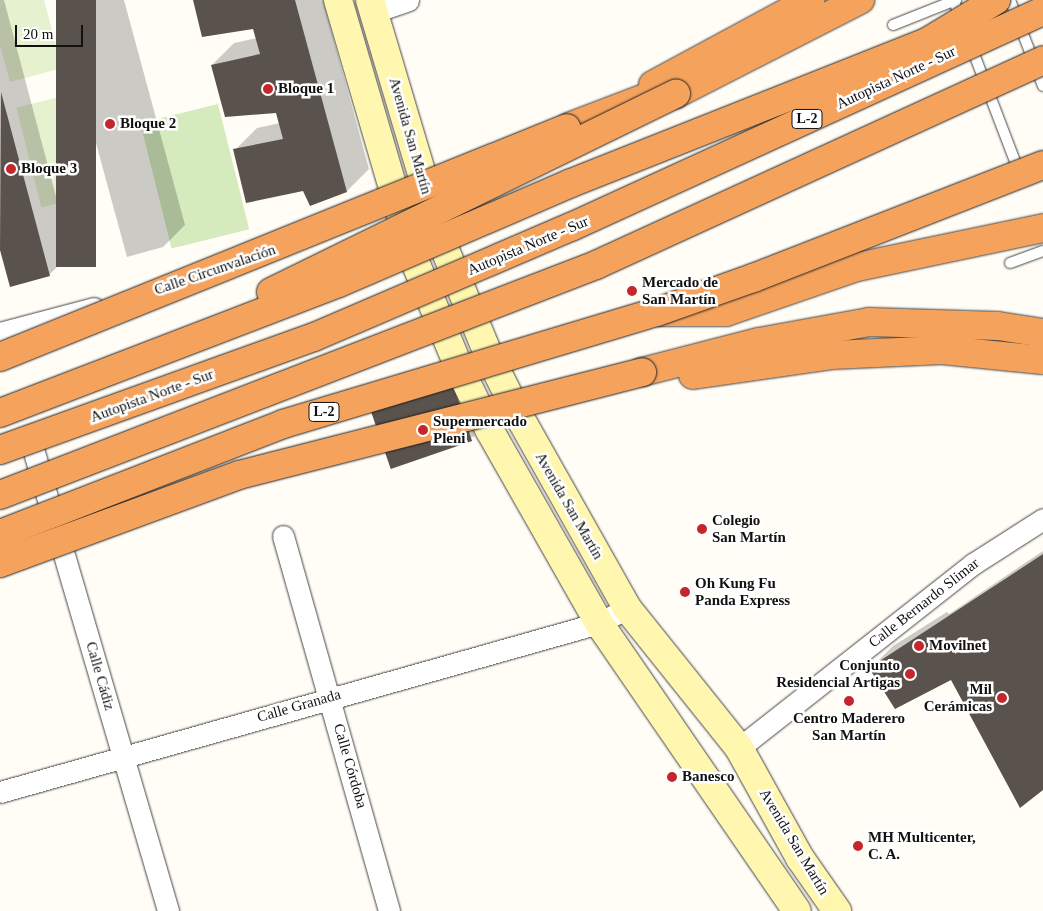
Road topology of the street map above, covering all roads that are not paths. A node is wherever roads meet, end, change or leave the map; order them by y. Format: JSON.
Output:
{"nodes":[{"id":1,"x":338,"y":0,"type":"edge"},
{"id":2,"x":408,"y":0,"type":"edge"},
{"id":3,"x":810,"y":0,"type":"edge"},
{"id":4,"x":860,"y":0,"type":"edge"},
{"id":5,"x":955,"y":0,"type":"edge"},
{"id":6,"x":996,"y":0,"type":"edge"},
{"id":7,"x":1010,"y":0,"type":"edge"},
{"id":8,"x":372,"y":6,"type":"edge"},
{"id":9,"x":1043,"y":11,"type":"edge"},
{"id":10,"x":894,"y":25,"type":"dead end"},
{"id":11,"x":1043,"y":60,"type":"edge"},
{"id":12,"x":1043,"y":86,"type":"edge"},
{"id":13,"x":676,"y":94,"type":"junction"},
{"id":14,"x":571,"y":126,"type":"junction"},
{"id":15,"x":1033,"y":174,"type":"edge"},
{"id":16,"x":1043,"y":176,"type":"edge"},
{"id":17,"x":975,"y":200,"type":"dead end"},
{"id":18,"x":397,"y":211,"type":"junction"},
{"id":19,"x":1043,"y":228,"type":"edge"},
{"id":20,"x":1043,"y":251,"type":"edge"},
{"id":21,"x":1010,"y":263,"type":"dead end"},
{"id":22,"x":657,"y":312,"type":"junction"},
{"id":23,"x":0,"y":333,"type":"edge"},
{"id":24,"x":1043,"y":333,"type":"edge"},
{"id":25,"x":0,"y":357,"type":"edge"},
{"id":26,"x":1043,"y":360,"type":"edge"},
{"id":27,"x":642,"y":372,"type":"junction"},
{"id":28,"x":78,"y":383,"type":"junction"},
{"id":29,"x":0,"y":413,"type":"edge"},
{"id":30,"x":31,"y":442,"type":"dead end"},
{"id":31,"x":0,"y":450,"type":"edge"},
{"id":32,"x":0,"y":495,"type":"edge"},
{"id":33,"x":1043,"y":519,"type":"edge"},
{"id":34,"x":0,"y":534,"type":"edge"},
{"id":35,"x":283,"y":536,"type":"dead end"},
{"id":36,"x":0,"y":563,"type":"edge"},
{"id":37,"x":627,"y":608,"type":"junction"},
{"id":38,"x":599,"y":623,"type":"junction"},
{"id":39,"x":330,"y":697,"type":"junction"},
{"id":40,"x":739,"y":748,"type":"junction"},
{"id":41,"x":124,"y":758,"type":"junction"},
{"id":42,"x":0,"y":792,"type":"edge"},
{"id":43,"x":168,"y":911,"type":"edge"},
{"id":44,"x":389,"y":911,"type":"edge"},
{"id":45,"x":797,"y":911,"type":"edge"},
{"id":46,"x":837,"y":911,"type":"edge"}],
"edges":[{"from":1,"to":18,"type":"main road"},
{"from":2,"to":8,"type":"street"},
{"from":3,"to":14,"type":"highway"},
{"from":4,"to":13,"type":"highway"},
{"from":5,"to":10,"type":"lane"},
{"from":5,"to":15,"type":"lane"},
{"from":6,"to":28,"type":"highway","bridge":true},
{"from":7,"to":12,"type":"lane"},
{"from":8,"to":37,"type":"main road","name":"Avenida San Martín"},
{"from":9,"to":31,"type":"highway","name":"Autopista Norte - Sur","number":"L-2","bridge":true},
{"from":11,"to":32,"type":"highway","number":"L-2","bridge":true},
{"from":13,"to":14,"type":"highway"},
{"from":13,"to":28,"type":"highway","bridge":true},
{"from":14,"to":25,"type":"highway","bridge":true},
{"from":15,"to":16,"type":"lane"},
{"from":15,"to":17,"type":"lane"},
{"from":15,"to":22,"type":"highway","bridge":true},
{"from":18,"to":23,"type":"street","name":"Calle Circunvalación"},
{"from":18,"to":38,"type":"main road"},
{"from":19,"to":22,"type":"highway"},
{"from":20,"to":21,"type":"lane"},
{"from":22,"to":34,"type":"highway","number":"L-2","bridge":true},
{"from":24,"to":27,"type":"highway"},
{"from":26,"to":27,"type":"highway"},
{"from":27,"to":36,"type":"highway","bridge":true},
{"from":28,"to":29,"type":"highway","bridge":true},
{"from":30,"to":41,"type":"street","name":"Calle Cádiz"},
{"from":33,"to":40,"type":"street","name":"Calle Bernardo Slimar"},
{"from":35,"to":39,"type":"street","name":"Calle Córdoba"},
{"from":37,"to":38,"type":"street","name":"Calle Granada"},
{"from":37,"to":40,"type":"main road","name":"Avenida San Martín"},
{"from":38,"to":39,"type":"street","name":"Calle Granada"},
{"from":38,"to":45,"type":"main road"},
{"from":39,"to":41,"type":"street","name":"Calle Granada"},
{"from":39,"to":44,"type":"street","name":"Calle Córdoba"},
{"from":40,"to":46,"type":"main road","name":"Avenida San Martín"},
{"from":41,"to":42,"type":"street","name":"Calle Granada"},
{"from":41,"to":43,"type":"street","name":"Calle Cádiz"}]}
